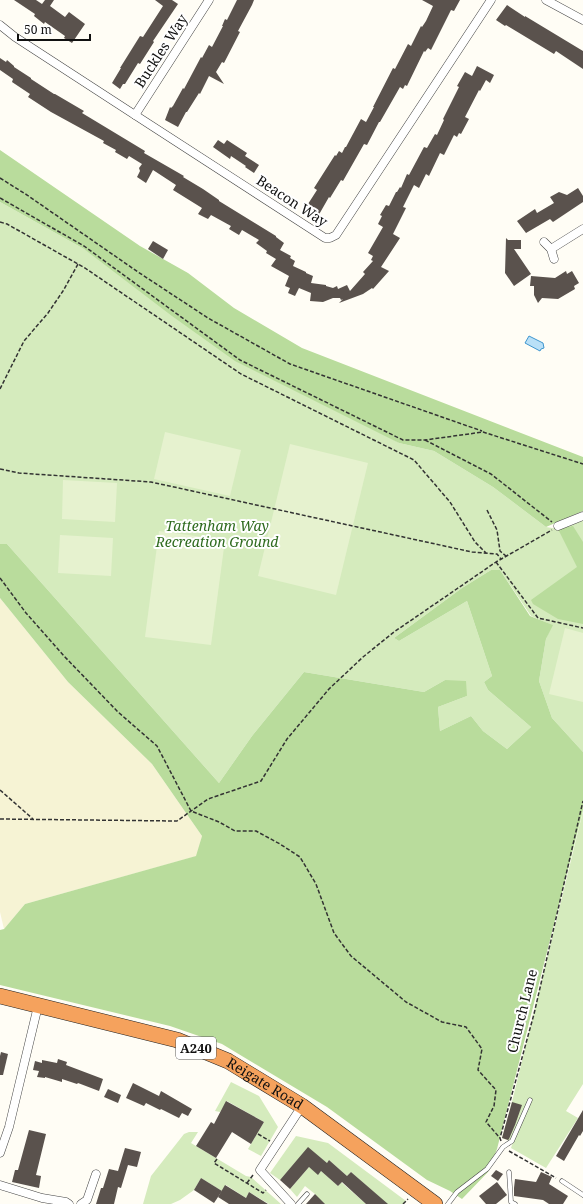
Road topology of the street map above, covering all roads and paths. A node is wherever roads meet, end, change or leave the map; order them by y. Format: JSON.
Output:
{"nodes":[{"id":1,"x":209,"y":0,"type":"edge"},
{"id":2,"x":491,"y":0,"type":"edge"},
{"id":3,"x":546,"y":0,"type":"edge"},
{"id":4,"x":583,"y":20,"type":"edge"},
{"id":5,"x":0,"y":25,"type":"edge"},
{"id":6,"x":135,"y":115,"type":"junction"},
{"id":7,"x":0,"y":178,"type":"edge"},
{"id":8,"x":0,"y":198,"type":"edge"},
{"id":9,"x":0,"y":222,"type":"edge"},
{"id":10,"x":583,"y":229,"type":"edge"},
{"id":11,"x":544,"y":242,"type":"dead end"},
{"id":12,"x":551,"y":249,"type":"junction"},
{"id":13,"x":554,"y":259,"type":"dead end"},
{"id":14,"x":78,"y":264,"type":"junction"},
{"id":15,"x":0,"y":389,"type":"edge"},
{"id":16,"x":484,"y":432,"type":"junction"},
{"id":17,"x":425,"y":440,"type":"junction"},
{"id":18,"x":583,"y":464,"type":"edge"},
{"id":19,"x":0,"y":470,"type":"edge"},
{"id":20,"x":487,"y":510,"type":"dead end"},
{"id":21,"x":583,"y":516,"type":"edge"},
{"id":22,"x":558,"y":526,"type":"junction"},
{"id":23,"x":486,"y":553,"type":"junction"},
{"id":24,"x":506,"y":556,"type":"junction"},
{"id":25,"x":500,"y":559,"type":"junction"},
{"id":26,"x":496,"y":562,"type":"junction"},
{"id":27,"x":0,"y":578,"type":"edge"},
{"id":28,"x":583,"y":628,"type":"edge"},
{"id":29,"x":0,"y":790,"type":"edge"},
{"id":30,"x":583,"y":801,"type":"edge"},
{"id":31,"x":191,"y":811,"type":"junction"},
{"id":32,"x":0,"y":819,"type":"edge"},
{"id":33,"x":33,"y":819,"type":"junction"},
{"id":34,"x":0,"y":996,"type":"edge"},
{"id":35,"x":38,"y":1006,"type":"junction"},
{"id":36,"x":530,"y":1100,"type":"dead end"},
{"id":37,"x":302,"y":1106,"type":"junction"},
{"id":38,"x":258,"y":1134,"type":"dead end"},
{"id":39,"x":500,"y":1138,"type":"junction"},
{"id":40,"x":271,"y":1141,"type":"dead end"},
{"id":41,"x":502,"y":1147,"type":"junction"},
{"id":42,"x":0,"y":1152,"type":"edge"},
{"id":43,"x":217,"y":1159,"type":"dead end"},
{"id":44,"x":509,"y":1172,"type":"dead end"},
{"id":45,"x":96,"y":1174,"type":"dead end"},
{"id":46,"x":252,"y":1177,"type":"dead end"},
{"id":47,"x":562,"y":1181,"type":"joint"},
{"id":48,"x":247,"y":1183,"type":"junction"},
{"id":49,"x":272,"y":1183,"type":"junction"},
{"id":50,"x":0,"y":1185,"type":"edge"},
{"id":51,"x":307,"y":1194,"type":"dead end"},
{"id":52,"x":583,"y":1195,"type":"edge"},
{"id":53,"x":69,"y":1204,"type":"edge"},
{"id":54,"x":81,"y":1204,"type":"edge"},
{"id":55,"x":292,"y":1204,"type":"edge"},
{"id":56,"x":298,"y":1204,"type":"edge"},
{"id":57,"x":435,"y":1204,"type":"edge"},
{"id":58,"x":448,"y":1204,"type":"edge"},
{"id":59,"x":514,"y":1204,"type":"edge"}],
"edges":[{"from":1,"to":6,"type":"street","name":"Buckles Way"},
{"from":2,"to":6,"type":"street","name":"Beacon Way"},
{"from":3,"to":4,"type":"street"},
{"from":5,"to":6,"type":"street","name":"Beacon Way"},
{"from":7,"to":16,"type":"path"},
{"from":8,"to":17,"type":"path"},
{"from":9,"to":14,"type":"path"},
{"from":10,"to":12,"type":"street"},
{"from":11,"to":12,"type":"street"},
{"from":12,"to":13,"type":"street"},
{"from":14,"to":15,"type":"path"},
{"from":14,"to":23,"type":"path"},
{"from":16,"to":17,"type":"path"},
{"from":16,"to":18,"type":"path"},
{"from":17,"to":22,"type":"path"},
{"from":19,"to":23,"type":"path"},
{"from":20,"to":24,"type":"path"},
{"from":21,"to":22,"type":"street"},
{"from":22,"to":24,"type":"path"},
{"from":23,"to":25,"type":"path"},
{"from":24,"to":25,"type":"path"},
{"from":25,"to":26,"type":"path"},
{"from":26,"to":28,"type":"path"},
{"from":26,"to":31,"type":"path"},
{"from":27,"to":31,"type":"path"},
{"from":29,"to":33,"type":"path"},
{"from":30,"to":39,"type":"path","name":"Church Lane"},
{"from":31,"to":33,"type":"path"},
{"from":31,"to":39,"type":"path"},
{"from":32,"to":33,"type":"path"},
{"from":34,"to":35,"type":"highway","name":"Reigate Road","number":"A240"},
{"from":35,"to":37,"type":"highway","name":"Reigate Road","number":"A240"},
{"from":35,"to":42,"type":"street"},
{"from":36,"to":41,"type":"lane"},
{"from":37,"to":49,"type":"street"},
{"from":37,"to":57,"type":"highway","name":"Reigate Road","number":"A240"},
{"from":38,"to":40,"type":"path"},
{"from":39,"to":41,"type":"path","name":"Church Lane"},
{"from":41,"to":47,"type":"path"},
{"from":41,"to":58,"type":"lane"},
{"from":43,"to":48,"type":"path"},
{"from":44,"to":59,"type":"lane"},
{"from":45,"to":54,"type":"street"},
{"from":46,"to":48,"type":"path"},
{"from":47,"to":52,"type":"lane"},
{"from":48,"to":49,"type":"path"},
{"from":49,"to":55,"type":"street"},
{"from":50,"to":53,"type":"street"},
{"from":51,"to":56,"type":"lane"}]}
